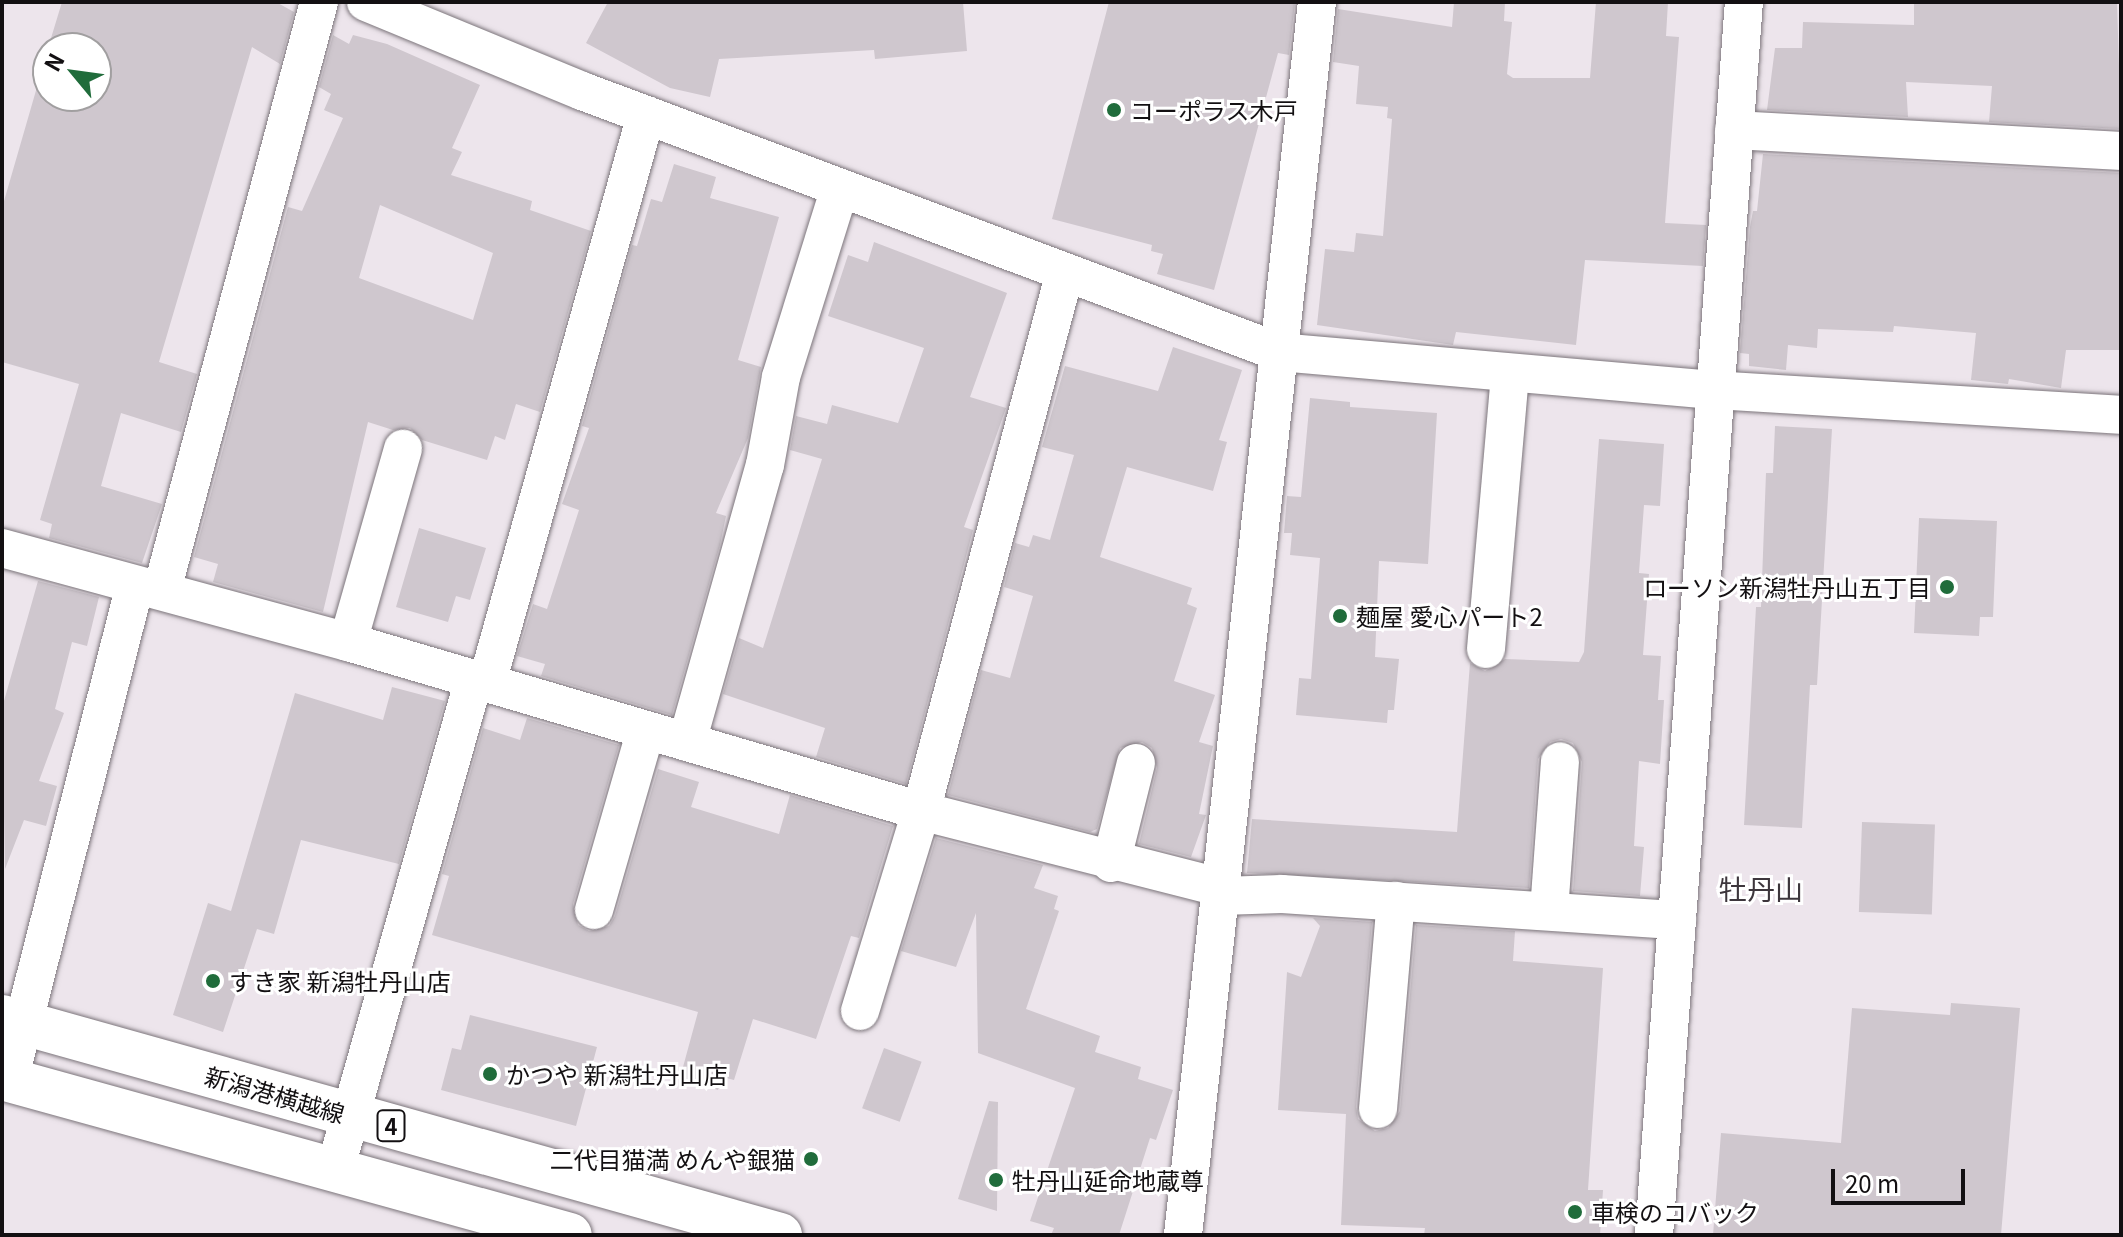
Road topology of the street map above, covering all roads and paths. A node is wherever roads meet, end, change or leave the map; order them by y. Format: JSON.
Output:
{"nodes":[{"id":1,"x":319,"y":2,"type":"edge"},
{"id":2,"x":366,"y":2,"type":"edge"},
{"id":3,"x":1317,"y":2,"type":"edge"},
{"id":4,"x":1744,"y":2,"type":"edge"},
{"id":5,"x":646,"y":115,"type":"junction"},
{"id":6,"x":1734,"y":130,"type":"junction"},
{"id":7,"x":2121,"y":151,"type":"edge"},
{"id":8,"x":840,"y":188,"type":"junction"},
{"id":9,"x":1065,"y":272,"type":"junction"},
{"id":10,"x":1279,"y":352,"type":"junction"},
{"id":11,"x":1510,"y":373,"type":"junction"},
{"id":12,"x":1714,"y":390,"type":"junction"},
{"id":13,"x":2121,"y":415,"type":"edge"},
{"id":14,"x":403,"y":449,"type":"dead end"},
{"id":15,"x":2,"y":548,"type":"edge"},
{"id":16,"x":148,"y":587,"type":"junction"},
{"id":17,"x":348,"y":642,"type":"junction"},
{"id":18,"x":1486,"y":649,"type":"dead end"},
{"id":19,"x":480,"y":681,"type":"junction"},
{"id":20,"x":646,"y":730,"type":"junction"},
{"id":21,"x":687,"y":742,"type":"junction"},
{"id":22,"x":1560,"y":761,"type":"dead end"},
{"id":23,"x":1136,"y":763,"type":"dead end"},
{"id":24,"x":921,"y":811,"type":"junction"},
{"id":25,"x":1111,"y":863,"type":"junction"},
{"id":26,"x":1222,"y":892,"type":"junction"},
{"id":27,"x":1396,"y":901,"type":"junction"},
{"id":28,"x":594,"y":910,"type":"dead end"},
{"id":29,"x":1549,"y":911,"type":"junction"},
{"id":30,"x":1677,"y":920,"type":"junction"},
{"id":31,"x":860,"y":1011,"type":"dead end"},
{"id":32,"x":12,"y":1020,"type":"edge"},
{"id":33,"x":5,"y":1079,"type":"edge"},
{"id":34,"x":1378,"y":1109,"type":"dead end"},
{"id":35,"x":351,"y":1115,"type":"junction"},
{"id":36,"x":335,"y":1170,"type":"junction"},
{"id":37,"x":570,"y":1235,"type":"edge"},
{"id":38,"x":780,"y":1235,"type":"edge"},
{"id":39,"x":1183,"y":1235,"type":"edge"},
{"id":40,"x":1654,"y":1235,"type":"edge"}],
"edges":[{"from":1,"to":16,"type":"street"},
{"from":2,"to":5,"type":"street"},
{"from":3,"to":10,"type":"street"},
{"from":4,"to":6,"type":"street"},
{"from":5,"to":8,"type":"street"},
{"from":5,"to":19,"type":"street"},
{"from":6,"to":7,"type":"street"},
{"from":6,"to":12,"type":"street"},
{"from":8,"to":9,"type":"street"},
{"from":8,"to":21,"type":"street"},
{"from":9,"to":10,"type":"street"},
{"from":9,"to":24,"type":"street"},
{"from":10,"to":11,"type":"street"},
{"from":10,"to":26,"type":"street"},
{"from":11,"to":12,"type":"street"},
{"from":11,"to":18,"type":"street"},
{"from":12,"to":13,"type":"street"},
{"from":12,"to":30,"type":"street"},
{"from":14,"to":17,"type":"street"},
{"from":15,"to":16,"type":"street"},
{"from":16,"to":17,"type":"street"},
{"from":16,"to":32,"type":"street"},
{"from":17,"to":19,"type":"street"},
{"from":19,"to":20,"type":"street"},
{"from":19,"to":35,"type":"street"},
{"from":20,"to":21,"type":"street"},
{"from":20,"to":28,"type":"street"},
{"from":21,"to":24,"type":"street"},
{"from":22,"to":29,"type":"street"},
{"from":23,"to":25,"type":"street"},
{"from":24,"to":25,"type":"street"},
{"from":24,"to":31,"type":"street"},
{"from":25,"to":26,"type":"street"},
{"from":26,"to":27,"type":"street"},
{"from":26,"to":39,"type":"street"},
{"from":27,"to":29,"type":"street"},
{"from":27,"to":34,"type":"street"},
{"from":29,"to":30,"type":"street"},
{"from":30,"to":40,"type":"street"},
{"from":32,"to":33,"type":"street"},
{"from":32,"to":35,"type":"main road","name":"新潟港横越線","number":"4"},
{"from":33,"to":36,"type":"main road","number":"4"},
{"from":35,"to":36,"type":"street"},
{"from":35,"to":38,"type":"main road","name":"新潟港横越線","number":"4"},
{"from":36,"to":37,"type":"main road","number":"4"}]}
